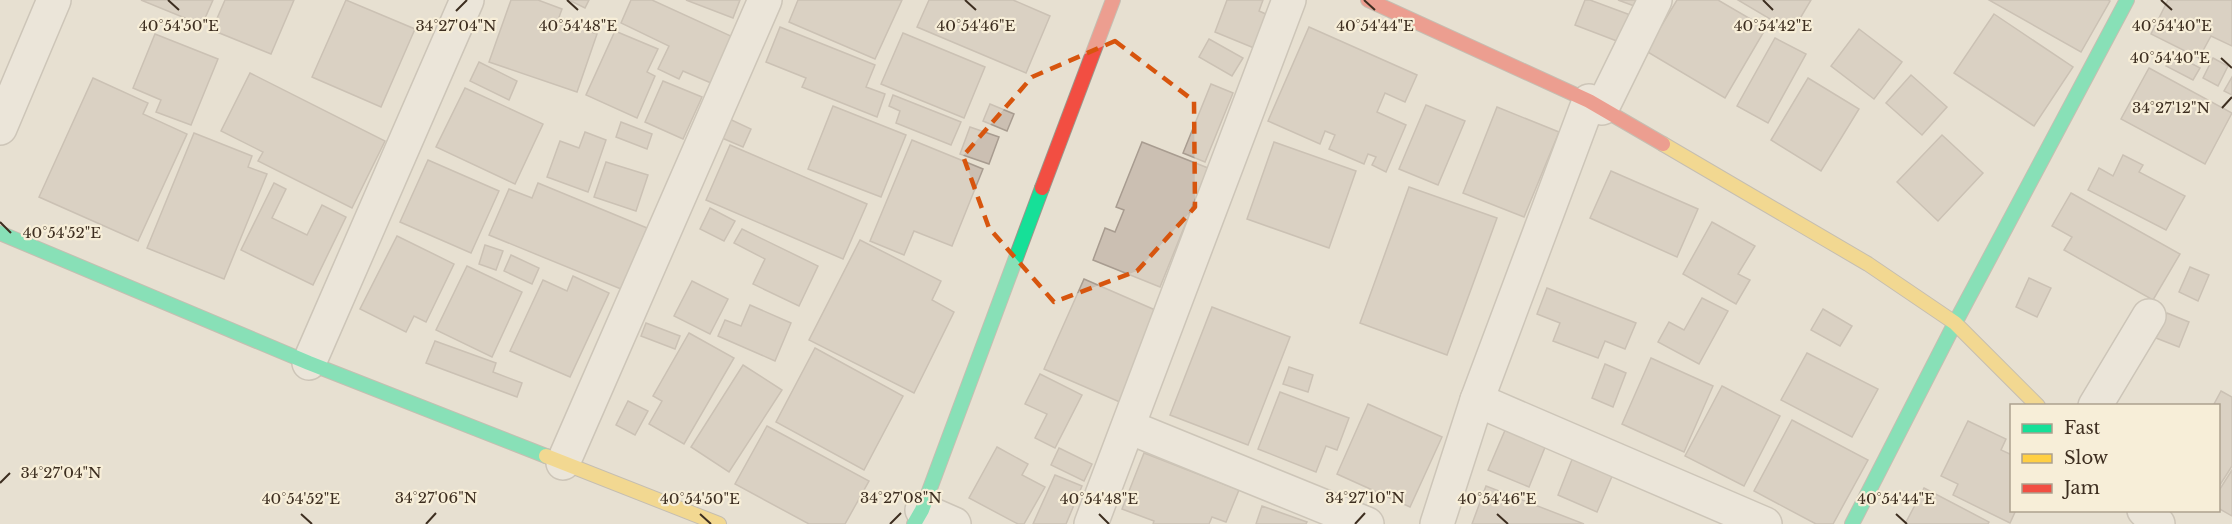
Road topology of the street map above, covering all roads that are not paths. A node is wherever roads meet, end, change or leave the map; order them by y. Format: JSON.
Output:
{"nodes":[{"id":1,"x":54,"y":0,"type":"edge"},
{"id":2,"x":467,"y":0,"type":"edge"},
{"id":3,"x":765,"y":0,"type":"edge"},
{"id":4,"x":1113,"y":0,"type":"edge"},
{"id":5,"x":1289,"y":0,"type":"edge"},
{"id":6,"x":1655,"y":0,"type":"edge"},
{"id":7,"x":2127,"y":0,"type":"edge"},
{"id":8,"x":1379,"y":2,"type":"edge"},
{"id":9,"x":1596,"y":105,"type":"junction"},
{"id":10,"x":0,"y":128,"type":"edge"},
{"id":11,"x":0,"y":233,"type":"edge"},
{"id":12,"x":2149,"y":316,"type":"dead end"},
{"id":13,"x":1955,"y":323,"type":"junction"},
{"id":14,"x":309,"y":363,"type":"junction"},
{"id":15,"x":1477,"y":400,"type":"junction"},
{"id":16,"x":2037,"y":404,"type":"edge"},
{"id":17,"x":2096,"y":404,"type":"edge"},
{"id":18,"x":1129,"y":428,"type":"junction"},
{"id":19,"x":563,"y":463,"type":"junction"},
{"id":20,"x":2146,"y":512,"type":"edge"},
{"id":21,"x":672,"y":515,"type":"edge"},
{"id":22,"x":918,"y":517,"type":"edge"},
{"id":23,"x":719,"y":524,"type":"edge"},
{"id":24,"x":954,"y":524,"type":"edge"},
{"id":25,"x":1091,"y":524,"type":"edge"},
{"id":26,"x":1367,"y":524,"type":"edge"},
{"id":27,"x":1437,"y":524,"type":"edge"},
{"id":28,"x":1765,"y":524,"type":"edge"},
{"id":29,"x":1851,"y":524,"type":"edge"},
{"id":30,"x":2158,"y":524,"type":"edge"}],
"edges":[{"from":1,"to":10,"type":"street"},
{"from":2,"to":14,"type":"street"},
{"from":3,"to":19,"type":"street"},
{"from":4,"to":22,"type":"street"},
{"from":5,"to":18,"type":"street"},
{"from":6,"to":9,"type":"street"},
{"from":7,"to":13,"type":"street"},
{"from":8,"to":9,"type":"street"},
{"from":9,"to":13,"type":"street"},
{"from":9,"to":15,"type":"street"},
{"from":11,"to":14,"type":"street"},
{"from":12,"to":17,"type":"street"},
{"from":13,"to":16,"type":"street"},
{"from":13,"to":29,"type":"street"},
{"from":14,"to":19,"type":"street"},
{"from":15,"to":27,"type":"street"},
{"from":15,"to":28,"type":"street"},
{"from":18,"to":25,"type":"street"},
{"from":18,"to":26,"type":"street"},
{"from":19,"to":21,"type":"street"},
{"from":20,"to":30,"type":"street"},
{"from":21,"to":23,"type":"street"},
{"from":22,"to":24,"type":"street"}]}
